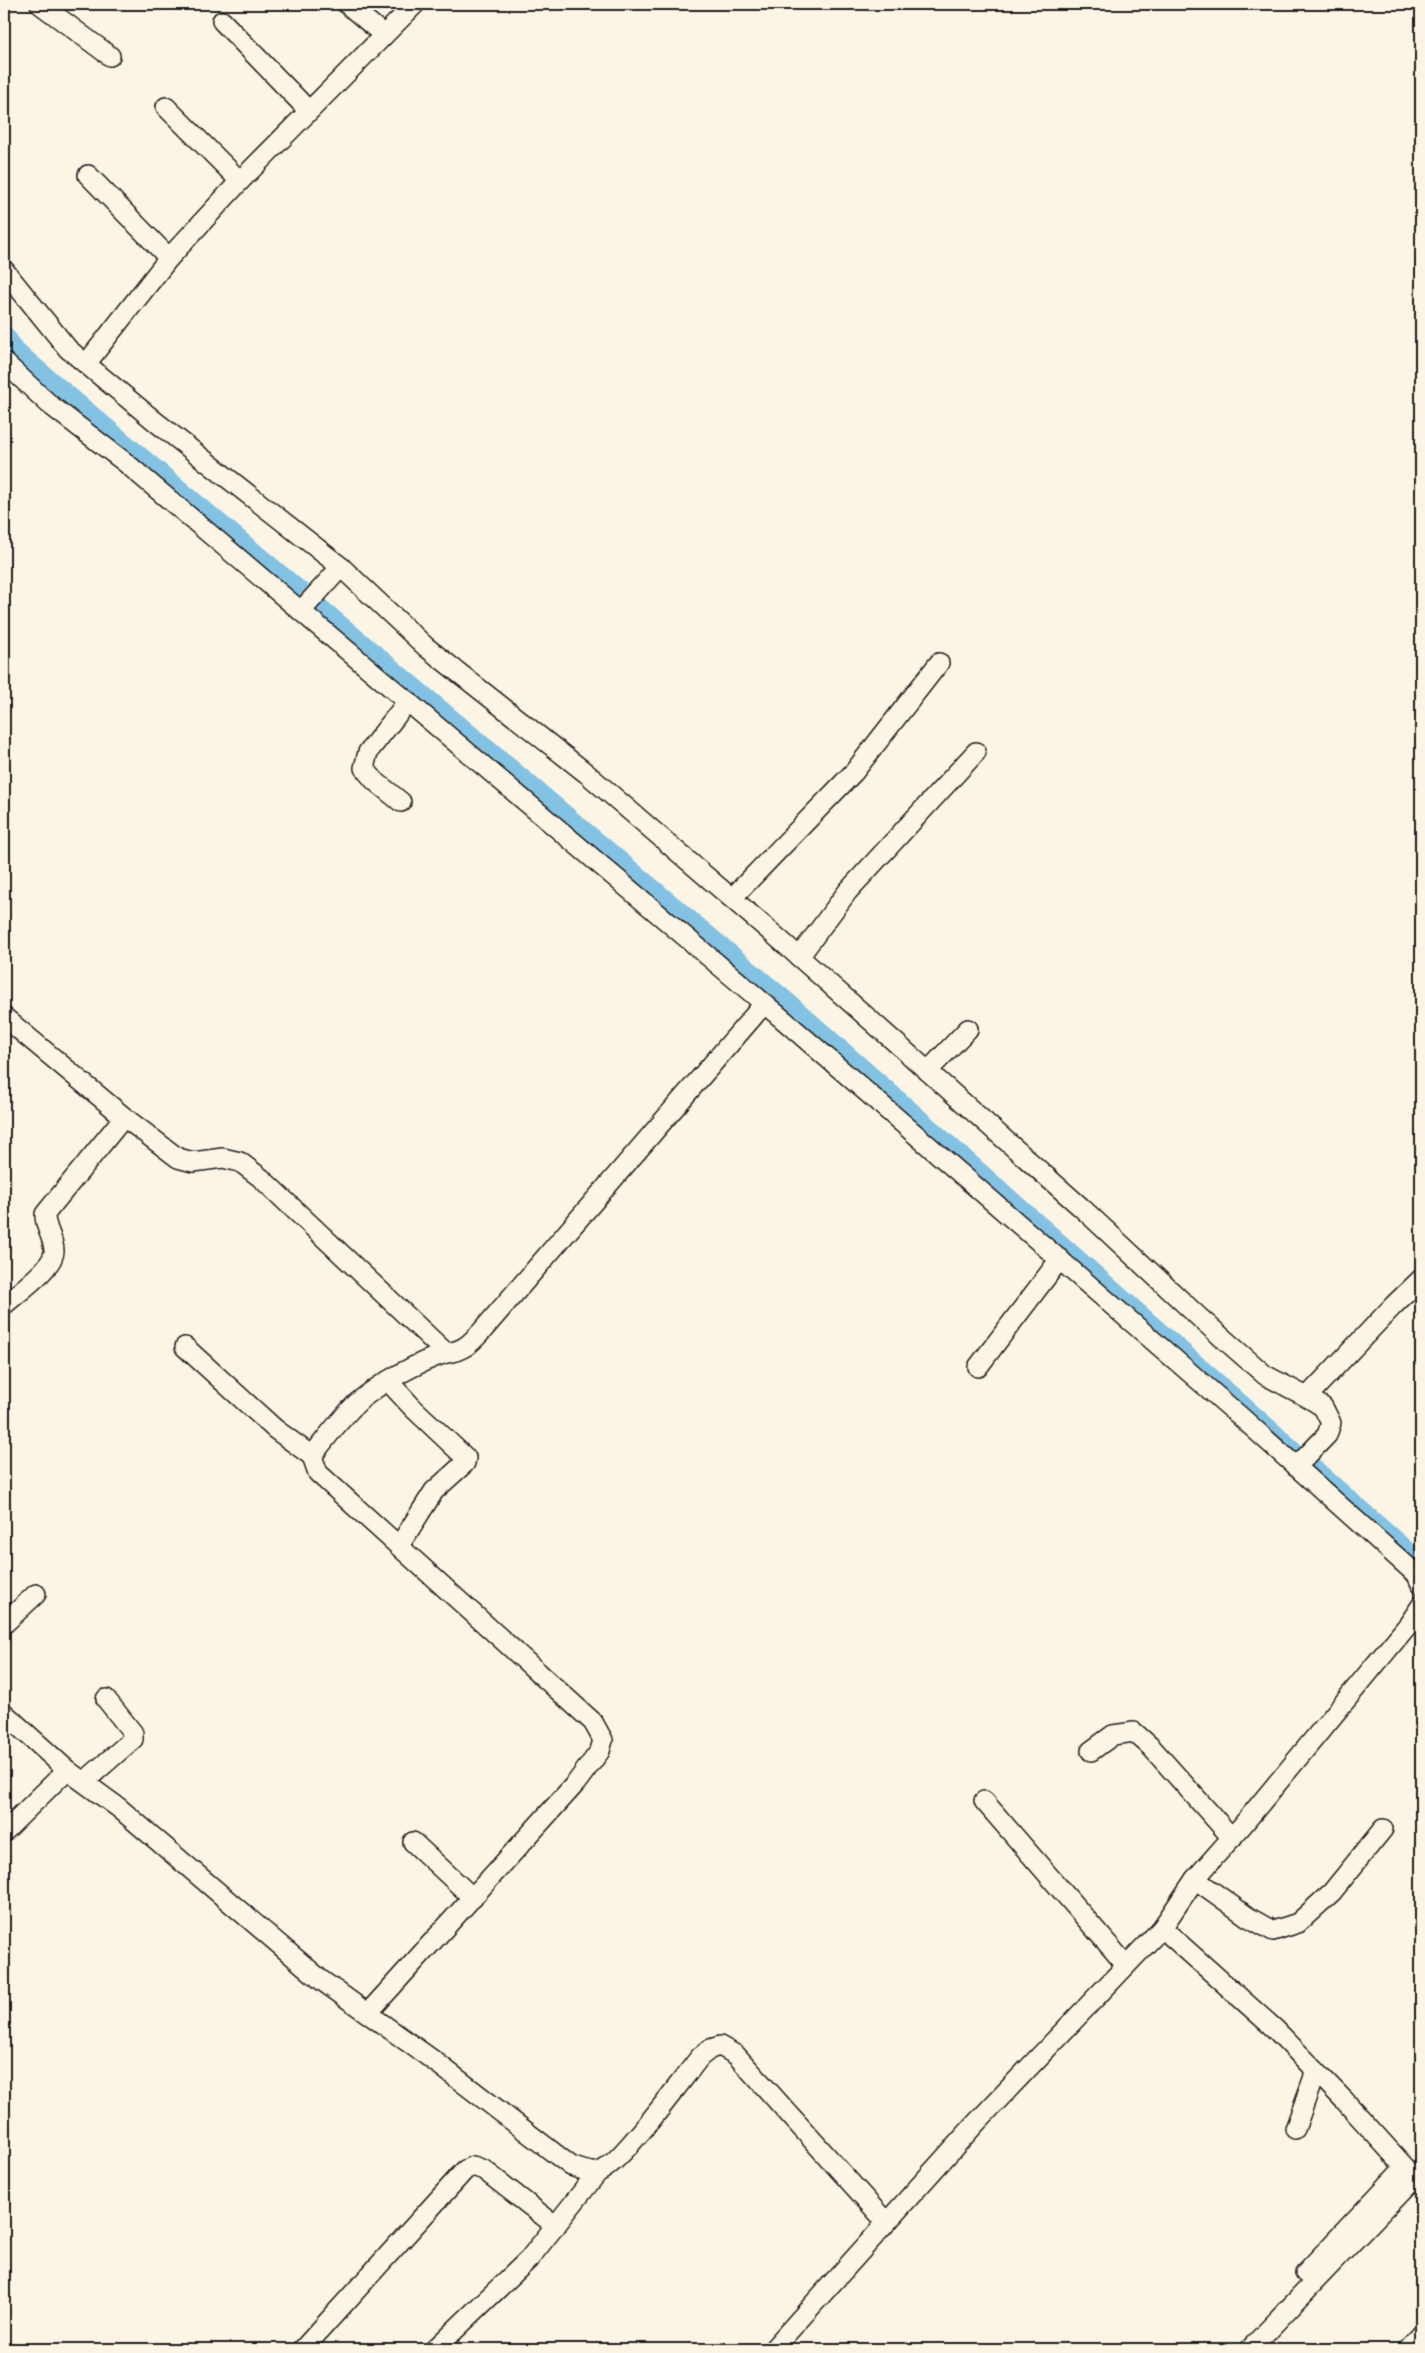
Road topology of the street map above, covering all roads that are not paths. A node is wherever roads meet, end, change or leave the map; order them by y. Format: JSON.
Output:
{"nodes":[{"id":1,"x":40,"y":4,"type":"edge"},
{"id":2,"x":347,"y":4,"type":"edge"},
{"id":3,"x":415,"y":4,"type":"edge"},
{"id":4,"x":222,"y":21,"type":"dead end"},
{"id":5,"x":384,"y":35,"type":"junction"},
{"id":6,"x":110,"y":56,"type":"dead end"},
{"id":7,"x":166,"y":107,"type":"dead end"},
{"id":8,"x":308,"y":111,"type":"junction"},
{"id":9,"x":88,"y":175,"type":"dead end"},
{"id":10,"x":240,"y":181,"type":"junction"},
{"id":11,"x":169,"y":258,"type":"junction"},
{"id":12,"x":4,"y":270,"type":"edge"},
{"id":13,"x":4,"y":362,"type":"edge"},
{"id":14,"x":86,"y":364,"type":"junction"},
{"id":15,"x":338,"y":570,"type":"junction"},
{"id":16,"x":303,"y":608,"type":"junction"},
{"id":17,"x":939,"y":663,"type":"dead end"},
{"id":18,"x":408,"y":701,"type":"junction"},
{"id":19,"x":976,"y":752,"type":"dead end"},
{"id":20,"x":400,"y":802,"type":"dead end"},
{"id":21,"x":732,"y":898,"type":"junction"},
{"id":22,"x":799,"y":957,"type":"junction"},
{"id":23,"x":764,"y":1004,"type":"junction"},
{"id":24,"x":4,"y":1017,"type":"edge"},
{"id":25,"x":968,"y":1029,"type":"dead end"},
{"id":26,"x":928,"y":1071,"type":"junction"},
{"id":27,"x":124,"y":1117,"type":"junction"},
{"id":28,"x":1060,"y":1259,"type":"junction"},
{"id":29,"x":1421,"y":1279,"type":"edge"},
{"id":30,"x":4,"y":1305,"type":"edge"},
{"id":31,"x":185,"y":1347,"type":"dead end"},
{"id":32,"x":446,"y":1353,"type":"junction"},
{"id":33,"x":978,"y":1367,"type":"dead end"},
{"id":34,"x":389,"y":1382,"type":"junction"},
{"id":35,"x":1307,"y":1397,"type":"junction"},
{"id":36,"x":312,"y":1456,"type":"junction"},
{"id":37,"x":1298,"y":1465,"type":"junction"},
{"id":38,"x":399,"y":1546,"type":"junction"},
{"id":39,"x":1421,"y":1584,"type":"edge"},
{"id":40,"x":36,"y":1594,"type":"dead end"},
{"id":41,"x":1421,"y":1606,"type":"edge"},
{"id":42,"x":4,"y":1624,"type":"edge"},
{"id":43,"x":1415,"y":1628,"type":"edge"},
{"id":44,"x":106,"y":1699,"type":"dead end"},
{"id":45,"x":4,"y":1713,"type":"edge"},
{"id":46,"x":1091,"y":1751,"type":"dead end"},
{"id":47,"x":67,"y":1770,"type":"junction"},
{"id":48,"x":84,"y":1782,"type":"junction"},
{"id":49,"x":984,"y":1801,"type":"dead end"},
{"id":50,"x":1383,"y":1829,"type":"dead end"},
{"id":51,"x":4,"y":1832,"type":"edge"},
{"id":52,"x":1232,"y":1838,"type":"junction"},
{"id":53,"x":413,"y":1842,"type":"dead end"},
{"id":54,"x":1195,"y":1879,"type":"junction"},
{"id":55,"x":473,"y":1898,"type":"junction"},
{"id":56,"x":1162,"y":1928,"type":"junction"},
{"id":57,"x":1126,"y":1965,"type":"junction"},
{"id":58,"x":368,"y":2013,"type":"junction"},
{"id":59,"x":1316,"y":2071,"type":"junction"},
{"id":60,"x":1295,"y":2129,"type":"dead end"},
{"id":61,"x":598,"y":2172,"type":"junction"},
{"id":62,"x":1413,"y":2177,"type":"edge"},
{"id":63,"x":886,"y":2222,"type":"junction"},
{"id":64,"x":556,"y":2226,"type":"junction"},
{"id":65,"x":1305,"y":2273,"type":"dead end"},
{"id":66,"x":1421,"y":2336,"type":"edge"},
{"id":67,"x":303,"y":2349,"type":"edge"},
{"id":68,"x":436,"y":2349,"type":"edge"},
{"id":69,"x":773,"y":2349,"type":"edge"},
{"id":70,"x":1250,"y":2349,"type":"edge"},
{"id":71,"x":1408,"y":2349,"type":"edge"}],
"edges":[{"from":1,"to":6,"type":"street"},
{"from":2,"to":5,"type":"street"},
{"from":3,"to":5,"type":"street"},
{"from":4,"to":8,"type":"street"},
{"from":5,"to":8,"type":"street"},
{"from":7,"to":10,"type":"street"},
{"from":8,"to":10,"type":"street"},
{"from":9,"to":11,"type":"street"},
{"from":10,"to":11,"type":"street"},
{"from":11,"to":14,"type":"street"},
{"from":12,"to":14,"type":"street"},
{"from":13,"to":16,"type":"street"},
{"from":14,"to":15,"type":"street"},
{"from":15,"to":16,"type":"street"},
{"from":15,"to":21,"type":"street"},
{"from":16,"to":18,"type":"street"},
{"from":17,"to":21,"type":"street"},
{"from":18,"to":20,"type":"street"},
{"from":18,"to":23,"type":"street"},
{"from":19,"to":22,"type":"street"},
{"from":21,"to":22,"type":"street"},
{"from":22,"to":26,"type":"street"},
{"from":23,"to":28,"type":"street"},
{"from":23,"to":32,"type":"street"},
{"from":24,"to":27,"type":"street"},
{"from":25,"to":26,"type":"street"},
{"from":26,"to":35,"type":"street"},
{"from":27,"to":30,"type":"street"},
{"from":27,"to":32,"type":"street"},
{"from":28,"to":33,"type":"street"},
{"from":28,"to":37,"type":"street"},
{"from":29,"to":35,"type":"street"},
{"from":31,"to":36,"type":"street"},
{"from":32,"to":34,"type":"street"},
{"from":34,"to":36,"type":"street"},
{"from":34,"to":38,"type":"street"},
{"from":35,"to":37,"type":"street"},
{"from":36,"to":38,"type":"street"},
{"from":37,"to":39,"type":"street"},
{"from":38,"to":55,"type":"street"},
{"from":40,"to":42,"type":"street"},
{"from":41,"to":43,"type":"street"},
{"from":43,"to":52,"type":"street"},
{"from":44,"to":48,"type":"street"},
{"from":45,"to":47,"type":"street"},
{"from":46,"to":52,"type":"street"},
{"from":47,"to":48,"type":"street"},
{"from":47,"to":51,"type":"street"},
{"from":48,"to":58,"type":"street"},
{"from":49,"to":57,"type":"street"},
{"from":50,"to":54,"type":"street"},
{"from":52,"to":54,"type":"street"},
{"from":53,"to":55,"type":"street"},
{"from":54,"to":56,"type":"street"},
{"from":55,"to":58,"type":"street"},
{"from":56,"to":57,"type":"street"},
{"from":56,"to":59,"type":"street"},
{"from":57,"to":63,"type":"street"},
{"from":58,"to":61,"type":"street"},
{"from":59,"to":60,"type":"street"},
{"from":59,"to":62,"type":"street"},
{"from":61,"to":63,"type":"street"},
{"from":61,"to":64,"type":"street"},
{"from":62,"to":65,"type":"street"},
{"from":62,"to":70,"type":"street"},
{"from":63,"to":69,"type":"street"},
{"from":64,"to":67,"type":"street"},
{"from":64,"to":68,"type":"street"},
{"from":66,"to":71,"type":"street"}]}
